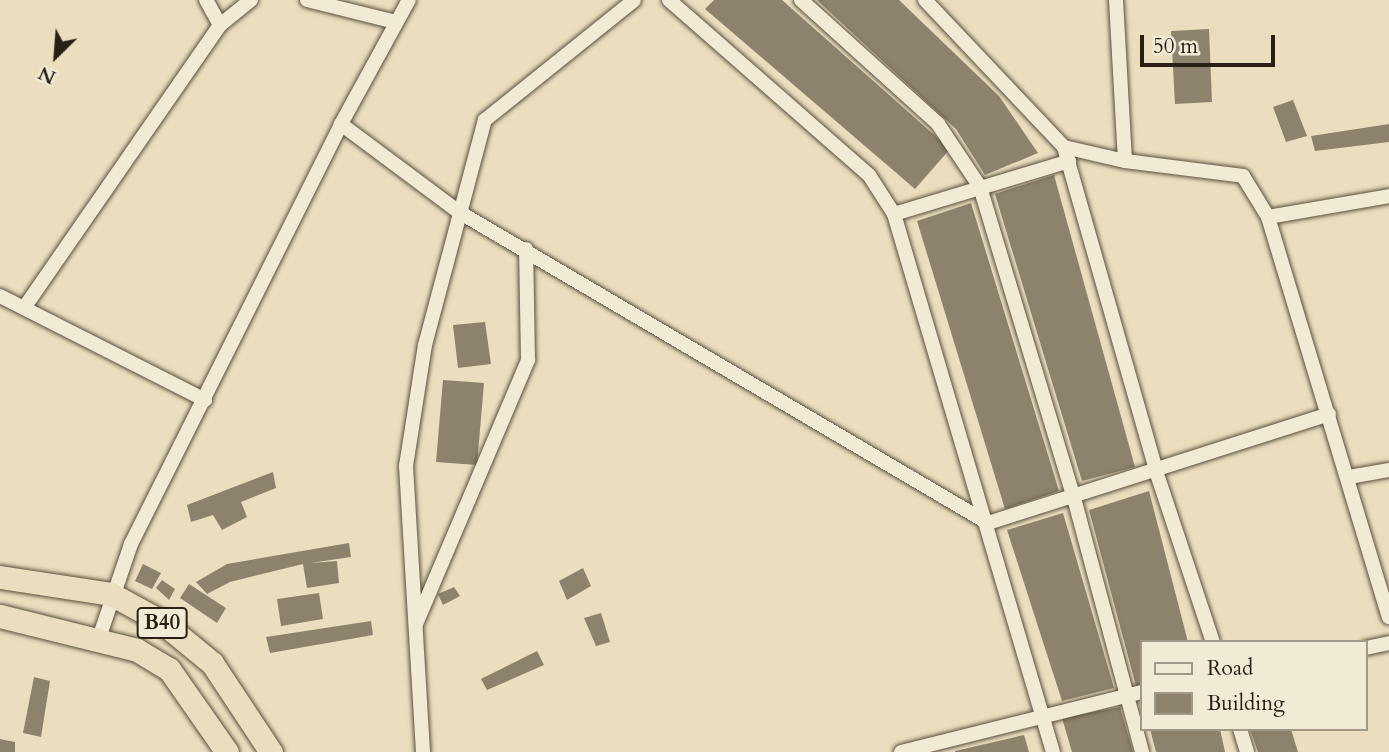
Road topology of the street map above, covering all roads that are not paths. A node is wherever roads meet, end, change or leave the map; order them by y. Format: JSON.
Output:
{"nodes":[{"id":1,"x":206,"y":0,"type":"edge"},
{"id":2,"x":251,"y":0,"type":"edge"},
{"id":3,"x":307,"y":0,"type":"edge"},
{"id":4,"x":409,"y":0,"type":"edge"},
{"id":5,"x":634,"y":0,"type":"edge"},
{"id":6,"x":669,"y":0,"type":"edge"},
{"id":7,"x":801,"y":0,"type":"edge"},
{"id":8,"x":925,"y":0,"type":"edge"},
{"id":9,"x":1116,"y":0,"type":"edge"},
{"id":10,"x":396,"y":22,"type":"junction"},
{"id":11,"x":220,"y":25,"type":"junction"},
{"id":12,"x":341,"y":124,"type":"junction"},
{"id":13,"x":1066,"y":154,"type":"junction"},
{"id":14,"x":1125,"y":161,"type":"junction"},
{"id":15,"x":980,"y":187,"type":"junction"},
{"id":16,"x":1389,"y":196,"type":"edge"},
{"id":17,"x":459,"y":212,"type":"junction"},
{"id":18,"x":894,"y":214,"type":"junction"},
{"id":19,"x":1268,"y":217,"type":"junction"},
{"id":20,"x":526,"y":249,"type":"junction"},
{"id":21,"x":0,"y":296,"type":"edge"},
{"id":22,"x":24,"y":308,"type":"junction"},
{"id":23,"x":205,"y":400,"type":"junction"},
{"id":24,"x":1329,"y":414,"type":"junction"},
{"id":25,"x":1389,"y":470,"type":"edge"},
{"id":26,"x":1156,"y":471,"type":"junction"},
{"id":27,"x":1349,"y":477,"type":"junction"},
{"id":28,"x":1074,"y":498,"type":"junction"},
{"id":29,"x":988,"y":523,"type":"junction"},
{"id":30,"x":0,"y":577,"type":"edge"},
{"id":31,"x":111,"y":594,"type":"junction"},
{"id":32,"x":0,"y":616,"type":"edge"},
{"id":33,"x":1389,"y":617,"type":"edge"},
{"id":34,"x":413,"y":629,"type":"junction"},
{"id":35,"x":99,"y":638,"type":"junction"},
{"id":36,"x":1212,"y":640,"type":"edge"},
{"id":37,"x":1389,"y":643,"type":"edge"},
{"id":38,"x":1368,"y":648,"type":"edge"},
{"id":39,"x":1140,"y":692,"type":"edge"},
{"id":40,"x":1126,"y":695,"type":"junction"},
{"id":41,"x":1044,"y":715,"type":"junction"},
{"id":42,"x":1241,"y":731,"type":"edge"},
{"id":43,"x":227,"y":752,"type":"edge"},
{"id":44,"x":271,"y":752,"type":"edge"},
{"id":45,"x":423,"y":752,"type":"edge"},
{"id":46,"x":901,"y":752,"type":"edge"},
{"id":47,"x":1054,"y":752,"type":"edge"},
{"id":48,"x":1142,"y":752,"type":"edge"},
{"id":49,"x":1247,"y":752,"type":"edge"}],
"edges":[{"from":1,"to":11,"type":"street"},
{"from":2,"to":11,"type":"street"},
{"from":3,"to":10,"type":"street"},
{"from":4,"to":10,"type":"street"},
{"from":5,"to":17,"type":"street"},
{"from":6,"to":18,"type":"street"},
{"from":7,"to":15,"type":"street"},
{"from":8,"to":13,"type":"street"},
{"from":9,"to":14,"type":"street"},
{"from":10,"to":12,"type":"street"},
{"from":11,"to":22,"type":"street"},
{"from":12,"to":17,"type":"street"},
{"from":12,"to":23,"type":"street"},
{"from":13,"to":14,"type":"street"},
{"from":13,"to":15,"type":"street"},
{"from":13,"to":26,"type":"street"},
{"from":14,"to":19,"type":"street"},
{"from":15,"to":18,"type":"street"},
{"from":15,"to":28,"type":"street"},
{"from":16,"to":19,"type":"street"},
{"from":17,"to":20,"type":"street"},
{"from":17,"to":34,"type":"street"},
{"from":18,"to":29,"type":"street"},
{"from":19,"to":24,"type":"street"},
{"from":20,"to":29,"type":"street"},
{"from":20,"to":34,"type":"street"},
{"from":21,"to":22,"type":"street"},
{"from":22,"to":23,"type":"street"},
{"from":23,"to":31,"type":"street"},
{"from":24,"to":26,"type":"street"},
{"from":24,"to":27,"type":"street"},
{"from":25,"to":27,"type":"street"},
{"from":26,"to":28,"type":"street"},
{"from":26,"to":36,"type":"street"},
{"from":27,"to":33,"type":"street"},
{"from":28,"to":29,"type":"street"},
{"from":28,"to":40,"type":"street"},
{"from":29,"to":41,"type":"street"},
{"from":30,"to":31,"type":"highway","number":"B40"},
{"from":31,"to":35,"type":"street"},
{"from":31,"to":44,"type":"highway","number":"B40"},
{"from":32,"to":35,"type":"highway","number":"B40"},
{"from":34,"to":45,"type":"street"},
{"from":35,"to":43,"type":"highway","number":"B40"},
{"from":37,"to":38,"type":"street"},
{"from":39,"to":40,"type":"street"},
{"from":40,"to":41,"type":"street"},
{"from":40,"to":48,"type":"street"},
{"from":41,"to":46,"type":"street"},
{"from":41,"to":47,"type":"street"},
{"from":42,"to":49,"type":"street"}]}
